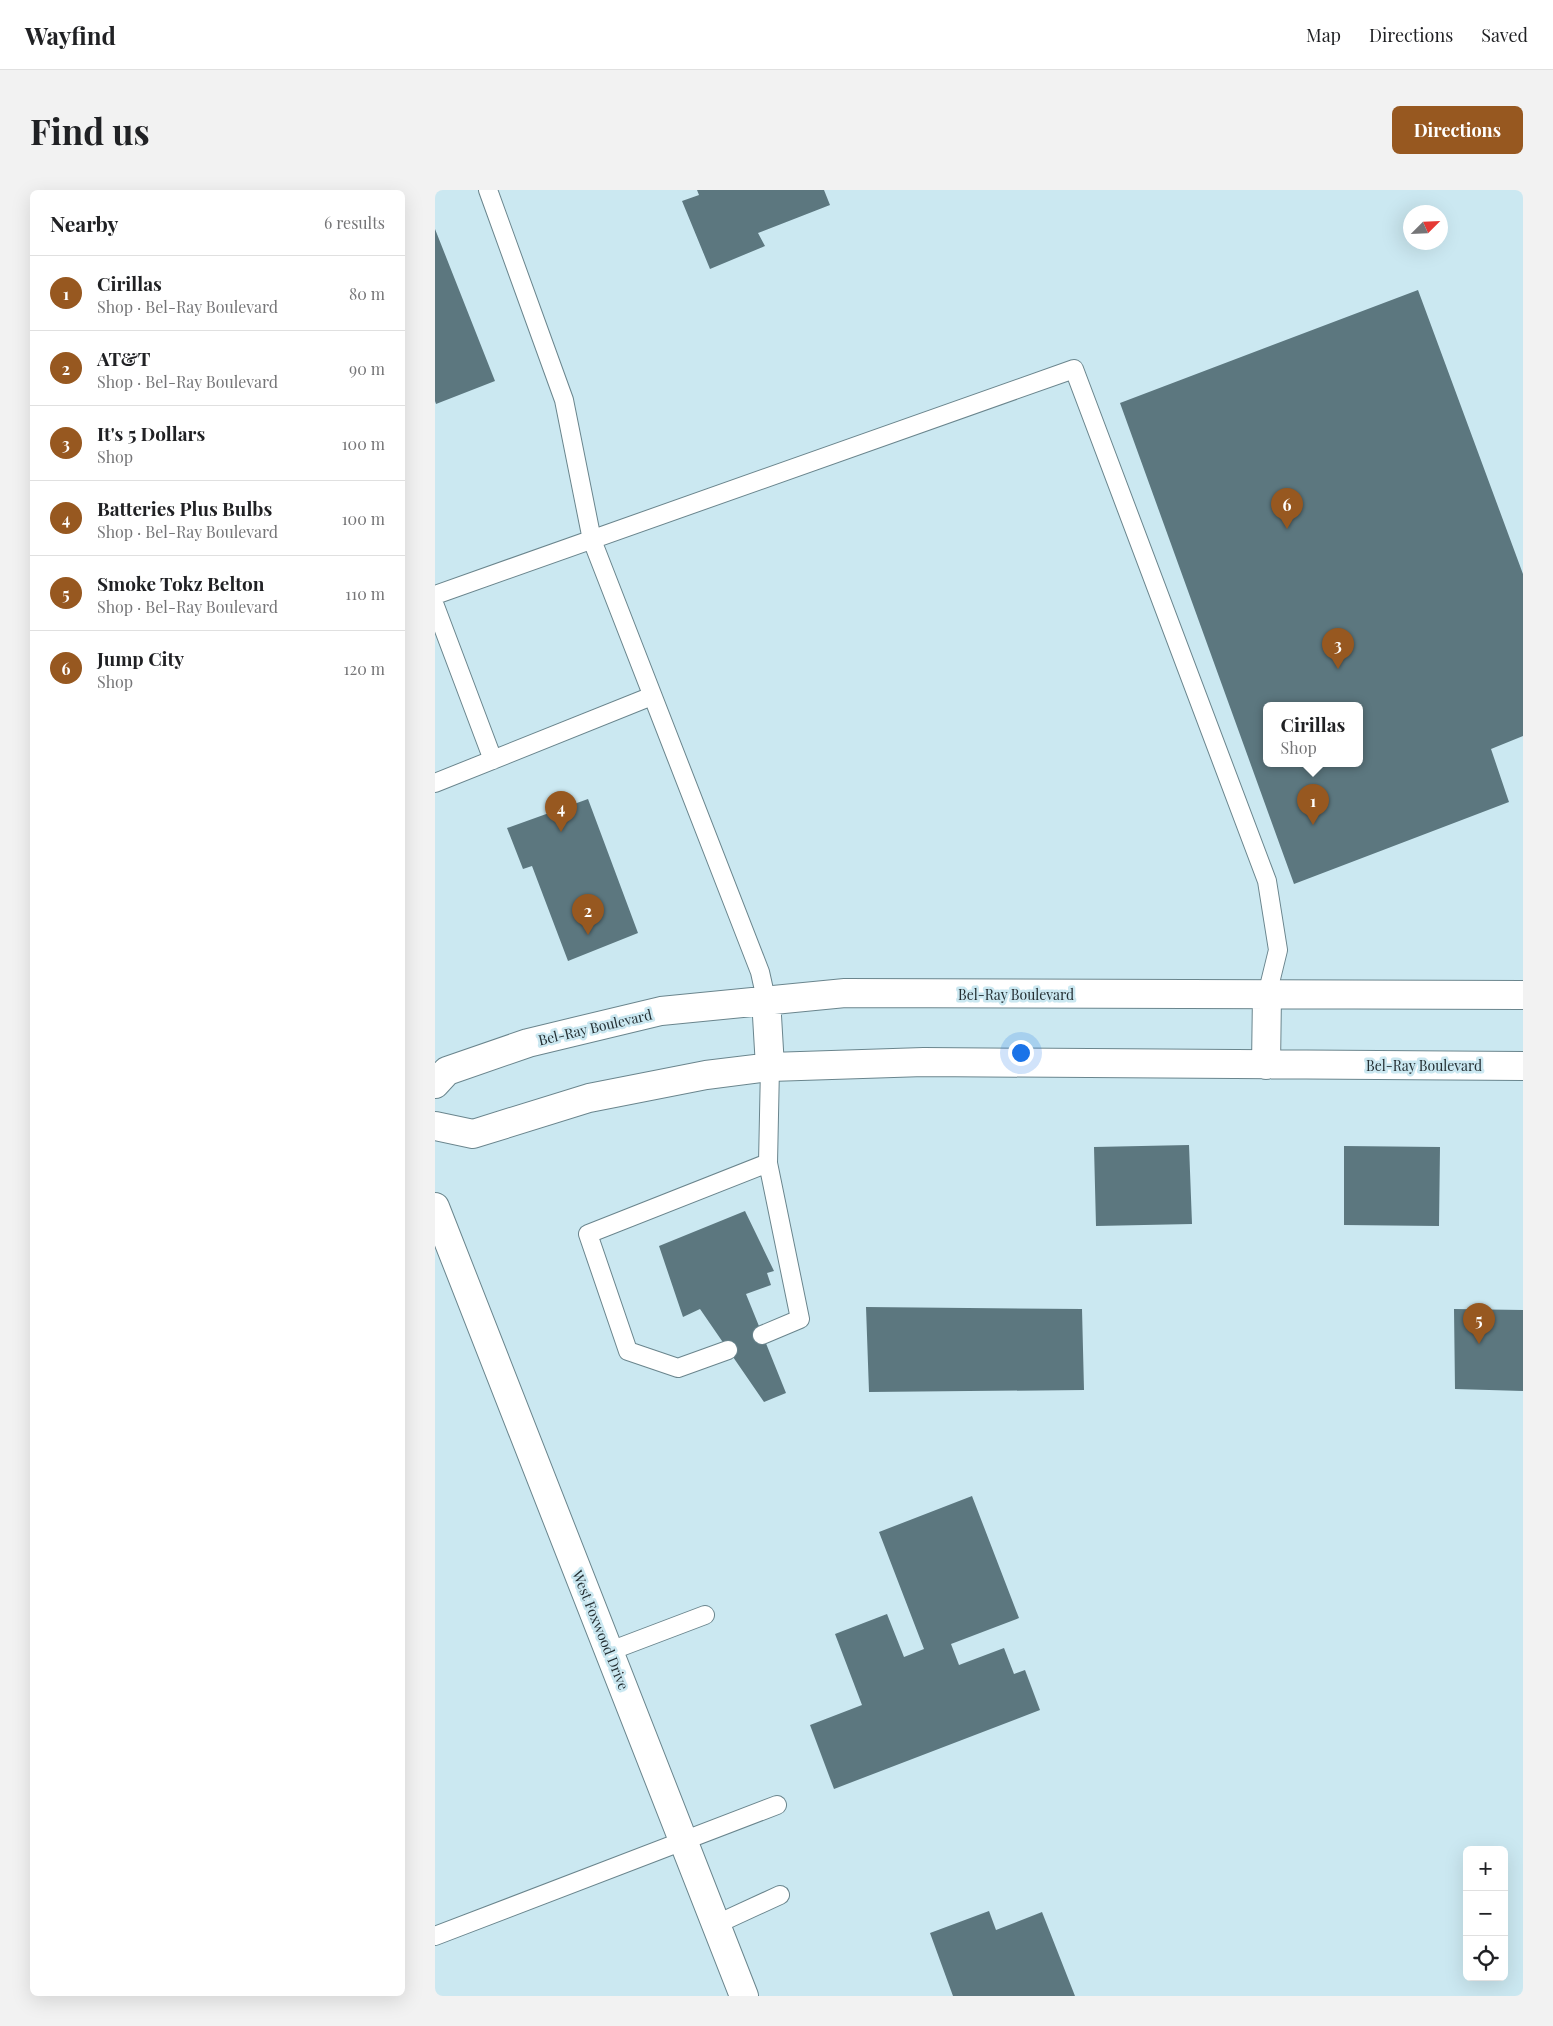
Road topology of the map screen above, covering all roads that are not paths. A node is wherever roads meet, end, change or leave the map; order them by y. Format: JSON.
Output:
{"nodes":[{"id":1,"x":488,"y":190,"type":"edge"},
{"id":2,"x":592,"y":540,"type":"junction"},
{"id":3,"x":435,"y":595,"type":"edge"},
{"id":4,"x":435,"y":606,"type":"edge"},
{"id":5,"x":652,"y":696,"type":"junction"},
{"id":6,"x":493,"y":760,"type":"junction"},
{"id":7,"x":435,"y":783,"type":"edge"},
{"id":8,"x":1267,"y":995,"type":"junction"},
{"id":9,"x":1523,"y":995,"type":"edge"},
{"id":10,"x":766,"y":999,"type":"junction"},
{"id":11,"x":1266,"y":1064,"type":"junction"},
{"id":12,"x":1523,"y":1066,"type":"edge"},
{"id":13,"x":770,"y":1067,"type":"junction"},
{"id":14,"x":435,"y":1084,"type":"edge"},
{"id":15,"x":435,"y":1126,"type":"edge"},
{"id":16,"x":768,"y":1163,"type":"junction"},
{"id":17,"x":435,"y":1207,"type":"edge"},
{"id":18,"x":763,"y":1335,"type":"dead end"},
{"id":19,"x":728,"y":1350,"type":"dead end"},
{"id":20,"x":705,"y":1615,"type":"dead end"},
{"id":21,"x":610,"y":1651,"type":"junction"},
{"id":22,"x":777,"y":1805,"type":"dead end"},
{"id":23,"x":685,"y":1841,"type":"junction"},
{"id":24,"x":780,"y":1895,"type":"dead end"},
{"id":25,"x":717,"y":1924,"type":"junction"},
{"id":26,"x":435,"y":1936,"type":"edge"},
{"id":27,"x":744,"y":1996,"type":"edge"}],
"edges":[{"from":1,"to":2,"type":"lane"},
{"from":2,"to":3,"type":"lane"},
{"from":2,"to":5,"type":"lane"},
{"from":2,"to":8,"type":"lane"},
{"from":4,"to":6,"type":"lane"},
{"from":5,"to":6,"type":"lane"},
{"from":5,"to":10,"type":"lane"},
{"from":6,"to":7,"type":"lane"},
{"from":8,"to":9,"type":"street","name":"Bel-Ray Boulevard"},
{"from":8,"to":10,"type":"street","name":"Bel-Ray Boulevard"},
{"from":8,"to":11,"type":"street"},
{"from":10,"to":13,"type":"street"},
{"from":10,"to":14,"type":"street","name":"Bel-Ray Boulevard"},
{"from":11,"to":12,"type":"street","name":"Bel-Ray Boulevard"},
{"from":11,"to":13,"type":"street","name":"Bel-Ray Boulevard"},
{"from":13,"to":15,"type":"street","name":"Bel-Ray Boulevard"},
{"from":13,"to":16,"type":"lane"},
{"from":16,"to":18,"type":"lane"},
{"from":16,"to":19,"type":"lane"},
{"from":17,"to":21,"type":"street","name":"West Foxwood Drive"},
{"from":20,"to":21,"type":"lane"},
{"from":21,"to":23,"type":"street","name":"West Foxwood Drive"},
{"from":22,"to":23,"type":"lane"},
{"from":23,"to":25,"type":"street","name":"West Foxwood Drive"},
{"from":23,"to":26,"type":"lane"},
{"from":24,"to":25,"type":"lane"},
{"from":25,"to":27,"type":"street","name":"West Foxwood Drive"}]}
